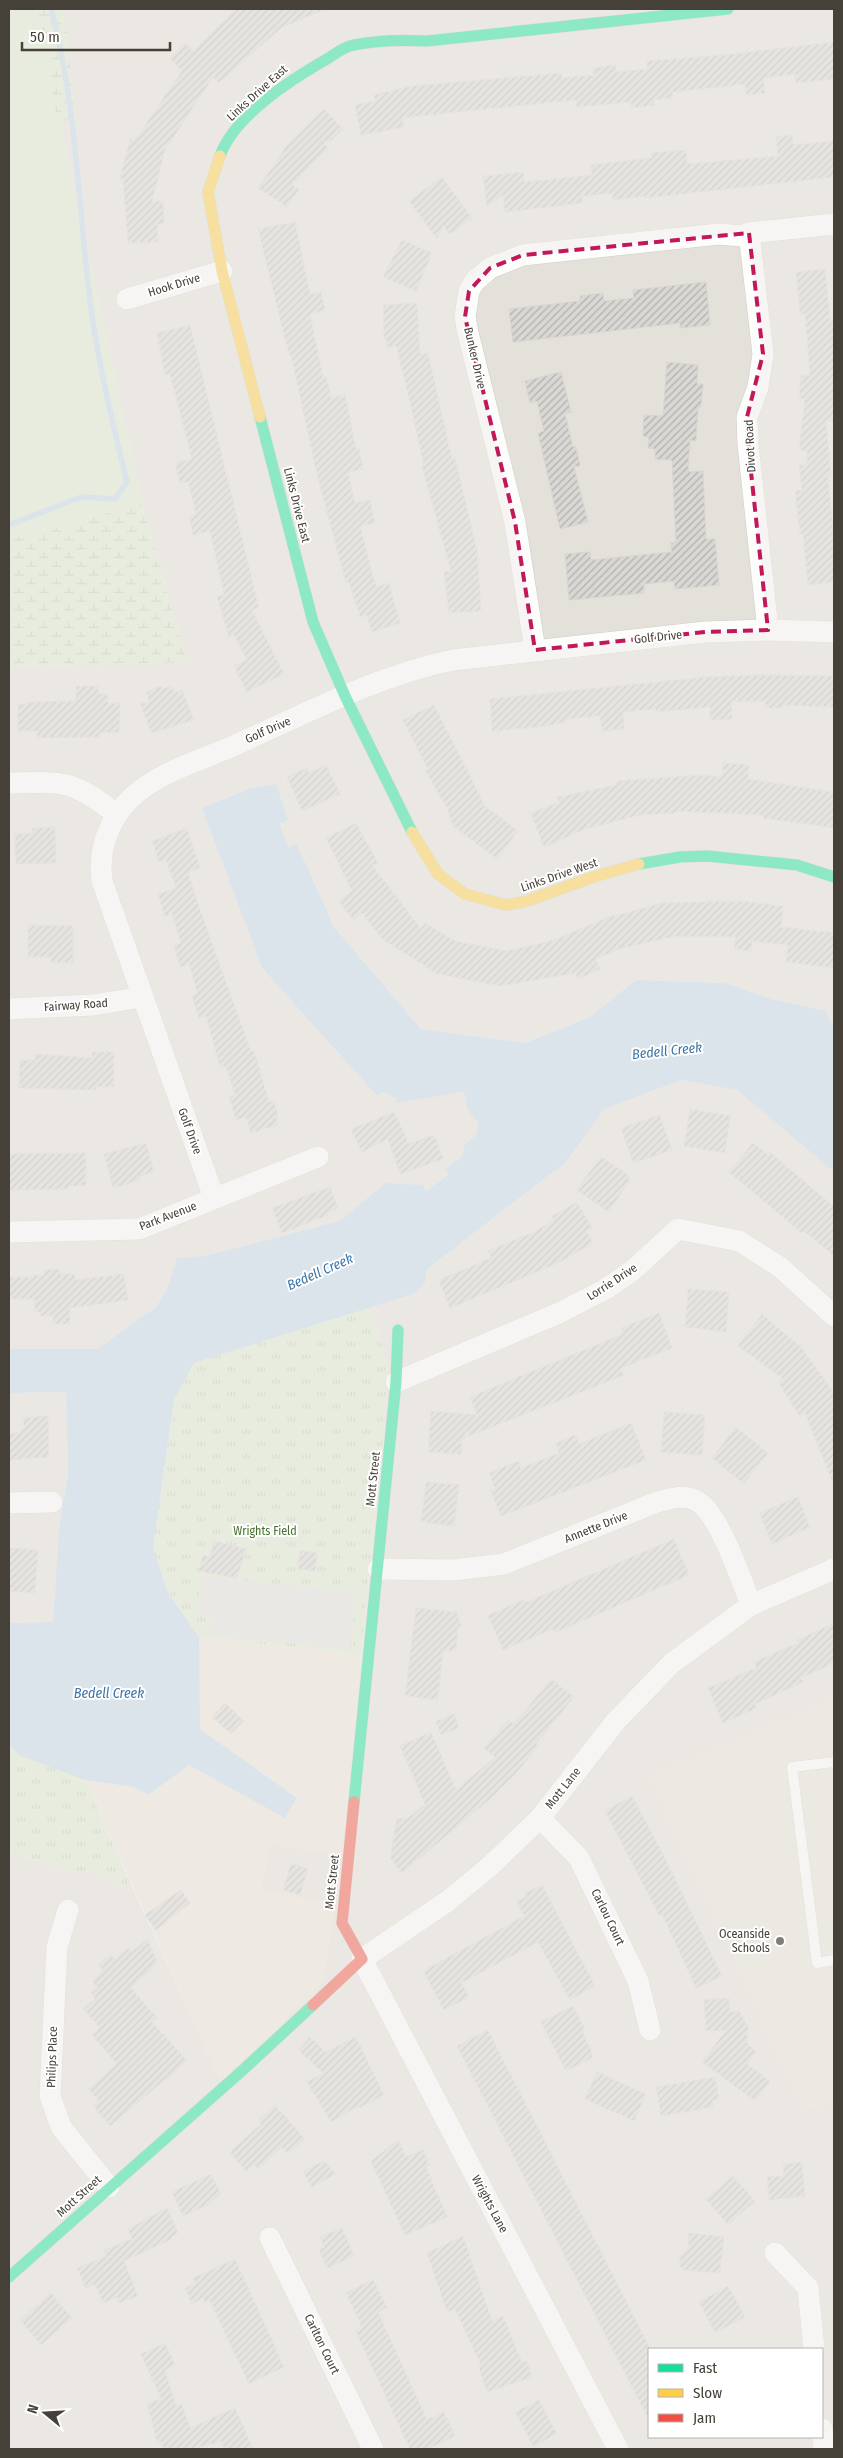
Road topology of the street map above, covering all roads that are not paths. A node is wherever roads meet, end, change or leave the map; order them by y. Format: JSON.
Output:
{"nodes":[{"id":1,"x":728,"y":9,"type":"edge"},
{"id":2,"x":834,"y":224,"type":"edge"},
{"id":3,"x":749,"y":233,"type":"junction"},
{"id":4,"x":222,"y":271,"type":"junction"},
{"id":5,"x":127,"y":299,"type":"dead end"},
{"id":6,"x":768,"y":630,"type":"junction"},
{"id":7,"x":834,"y":632,"type":"edge"},
{"id":8,"x":535,"y":650,"type":"junction"},
{"id":9,"x":345,"y":696,"type":"junction"},
{"id":10,"x":9,"y":783,"type":"edge"},
{"id":11,"x":117,"y":815,"type":"junction"},
{"id":12,"x":834,"y":876,"type":"edge"},
{"id":13,"x":142,"y":997,"type":"junction"},
{"id":14,"x":9,"y":1009,"type":"edge"},
{"id":15,"x":318,"y":1157,"type":"dead end"},
{"id":16,"x":214,"y":1198,"type":"junction"},
{"id":17,"x":9,"y":1232,"type":"edge"},
{"id":18,"x":834,"y":1316,"type":"edge"},
{"id":19,"x":398,"y":1330,"type":"dead end"},
{"id":20,"x":396,"y":1382,"type":"junction"},
{"id":21,"x":52,"y":1502,"type":"dead end"},
{"id":22,"x":9,"y":1503,"type":"edge"},
{"id":23,"x":378,"y":1569,"type":"junction"},
{"id":24,"x":834,"y":1569,"type":"edge"},
{"id":25,"x":751,"y":1604,"type":"junction"},
{"id":26,"x":834,"y":1762,"type":"edge"},
{"id":27,"x":540,"y":1818,"type":"junction"},
{"id":28,"x":68,"y":1910,"type":"dead end"},
{"id":29,"x":362,"y":1959,"type":"junction"},
{"id":30,"x":834,"y":1960,"type":"edge"},
{"id":31,"x":650,"y":2030,"type":"dead end"},
{"id":32,"x":109,"y":2187,"type":"junction"},
{"id":33,"x":270,"y":2238,"type":"dead end"},
{"id":34,"x":775,"y":2253,"type":"dead end"},
{"id":35,"x":9,"y":2277,"type":"edge"},
{"id":36,"x":814,"y":2348,"type":"edge"},
{"id":37,"x":373,"y":2449,"type":"edge"},
{"id":38,"x":618,"y":2449,"type":"edge"}],
"edges":[{"from":1,"to":4,"type":"street","name":"Links Drive East"},
{"from":2,"to":3,"type":"street","name":"Bunker Drive"},
{"from":3,"to":6,"type":"street","name":"Divot Road"},
{"from":3,"to":8,"type":"street","name":"Bunker Drive"},
{"from":4,"to":5,"type":"street","name":"Hook Drive"},
{"from":4,"to":9,"type":"street","name":"Links Drive East"},
{"from":6,"to":7,"type":"street","name":"Golf Drive"},
{"from":6,"to":8,"type":"street","name":"Golf Drive"},
{"from":8,"to":9,"type":"street","name":"Golf Drive"},
{"from":9,"to":11,"type":"street","name":"Golf Drive"},
{"from":9,"to":12,"type":"street","name":"Links Drive West"},
{"from":10,"to":11,"type":"street"},
{"from":11,"to":13,"type":"street","name":"Golf Drive"},
{"from":13,"to":14,"type":"street","name":"Fairway Road"},
{"from":13,"to":16,"type":"street","name":"Golf Drive"},
{"from":15,"to":16,"type":"street","name":"Park Avenue"},
{"from":16,"to":17,"type":"street","name":"Park Avenue"},
{"from":18,"to":20,"type":"street","name":"Lorrie Drive"},
{"from":19,"to":20,"type":"street","name":"Mott Street"},
{"from":20,"to":23,"type":"street","name":"Mott Street"},
{"from":21,"to":22,"type":"street"},
{"from":23,"to":25,"type":"street","name":"Annette Drive"},
{"from":23,"to":29,"type":"street","name":"Mott Street"},
{"from":24,"to":25,"type":"street","name":"Mott Lane"},
{"from":25,"to":27,"type":"street","name":"Mott Lane"},
{"from":26,"to":30,"type":"lane"},
{"from":27,"to":29,"type":"street","name":"Mott Lane"},
{"from":27,"to":31,"type":"street","name":"Carlou Court"},
{"from":28,"to":32,"type":"street","name":"Philips Place"},
{"from":29,"to":32,"type":"street","name":"Mott Street"},
{"from":29,"to":38,"type":"street","name":"Wrights Lane"},
{"from":32,"to":35,"type":"street","name":"Mott Street"},
{"from":33,"to":37,"type":"street","name":"Carlton Court"},
{"from":34,"to":36,"type":"street"}]}
